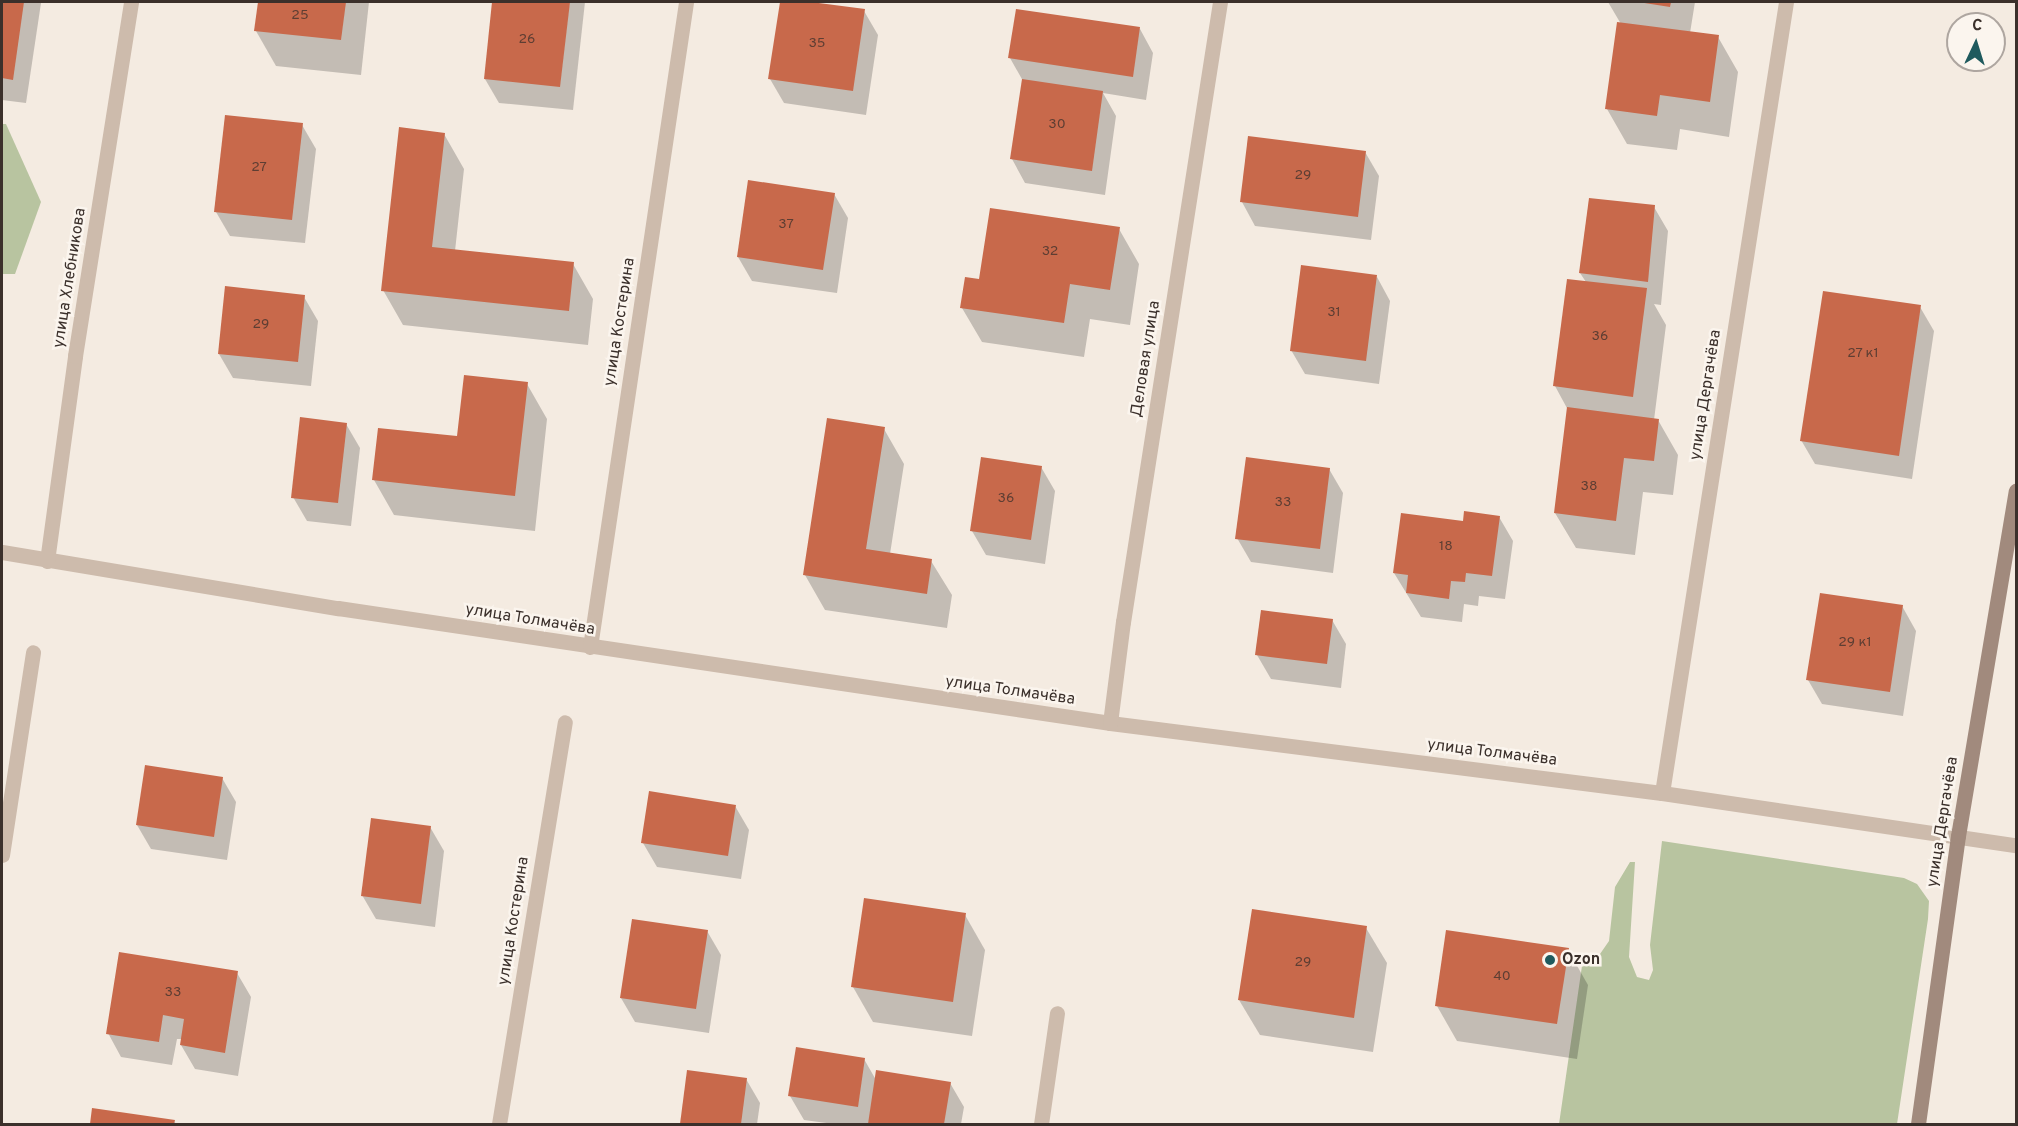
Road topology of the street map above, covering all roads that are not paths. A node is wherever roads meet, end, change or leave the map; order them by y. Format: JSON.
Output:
{"nodes":[{"id":1,"x":131,"y":2,"type":"edge"},
{"id":2,"x":686,"y":2,"type":"edge"},
{"id":3,"x":1220,"y":2,"type":"edge"},
{"id":4,"x":1786,"y":2,"type":"edge"},
{"id":5,"x":2016,"y":491,"type":"edge"},
{"id":6,"x":2,"y":552,"type":"edge"},
{"id":7,"x":47,"y":561,"type":"junction"},
{"id":8,"x":590,"y":647,"type":"junction"},
{"id":9,"x":33,"y":652,"type":"dead end"},
{"id":10,"x":565,"y":722,"type":"dead end"},
{"id":11,"x":1110,"y":723,"type":"junction"},
{"id":12,"x":1662,"y":793,"type":"junction"},
{"id":13,"x":1958,"y":836,"type":"junction"},
{"id":14,"x":2016,"y":845,"type":"edge"},
{"id":15,"x":2,"y":855,"type":"edge"},
{"id":16,"x":1057,"y":1013,"type":"dead end"},
{"id":17,"x":499,"y":1125,"type":"edge"},
{"id":18,"x":1041,"y":1125,"type":"edge"},
{"id":19,"x":1918,"y":1125,"type":"edge"}],
"edges":[{"from":1,"to":7,"type":"street","name":"улица Хлебникова"},
{"from":2,"to":8,"type":"street","name":"улица Костерина"},
{"from":3,"to":11,"type":"street","name":"Деловая улица"},
{"from":4,"to":12,"type":"street","name":"улица Дергачёва"},
{"from":5,"to":13,"type":"street","name":"улица Дергачёва"},
{"from":6,"to":7,"type":"street","name":"улица Толмачёва"},
{"from":7,"to":8,"type":"street","name":"улица Толмачёва"},
{"from":8,"to":11,"type":"street","name":"улица Толмачёва"},
{"from":9,"to":15,"type":"street"},
{"from":10,"to":17,"type":"street","name":"улица Костерина"},
{"from":11,"to":12,"type":"street","name":"улица Толмачёва"},
{"from":12,"to":13,"type":"street","name":"улица Толмачёва"},
{"from":13,"to":14,"type":"street","name":"улица Толмачёва"},
{"from":13,"to":19,"type":"street","name":"улица Дергачёва"},
{"from":16,"to":18,"type":"street"}]}
